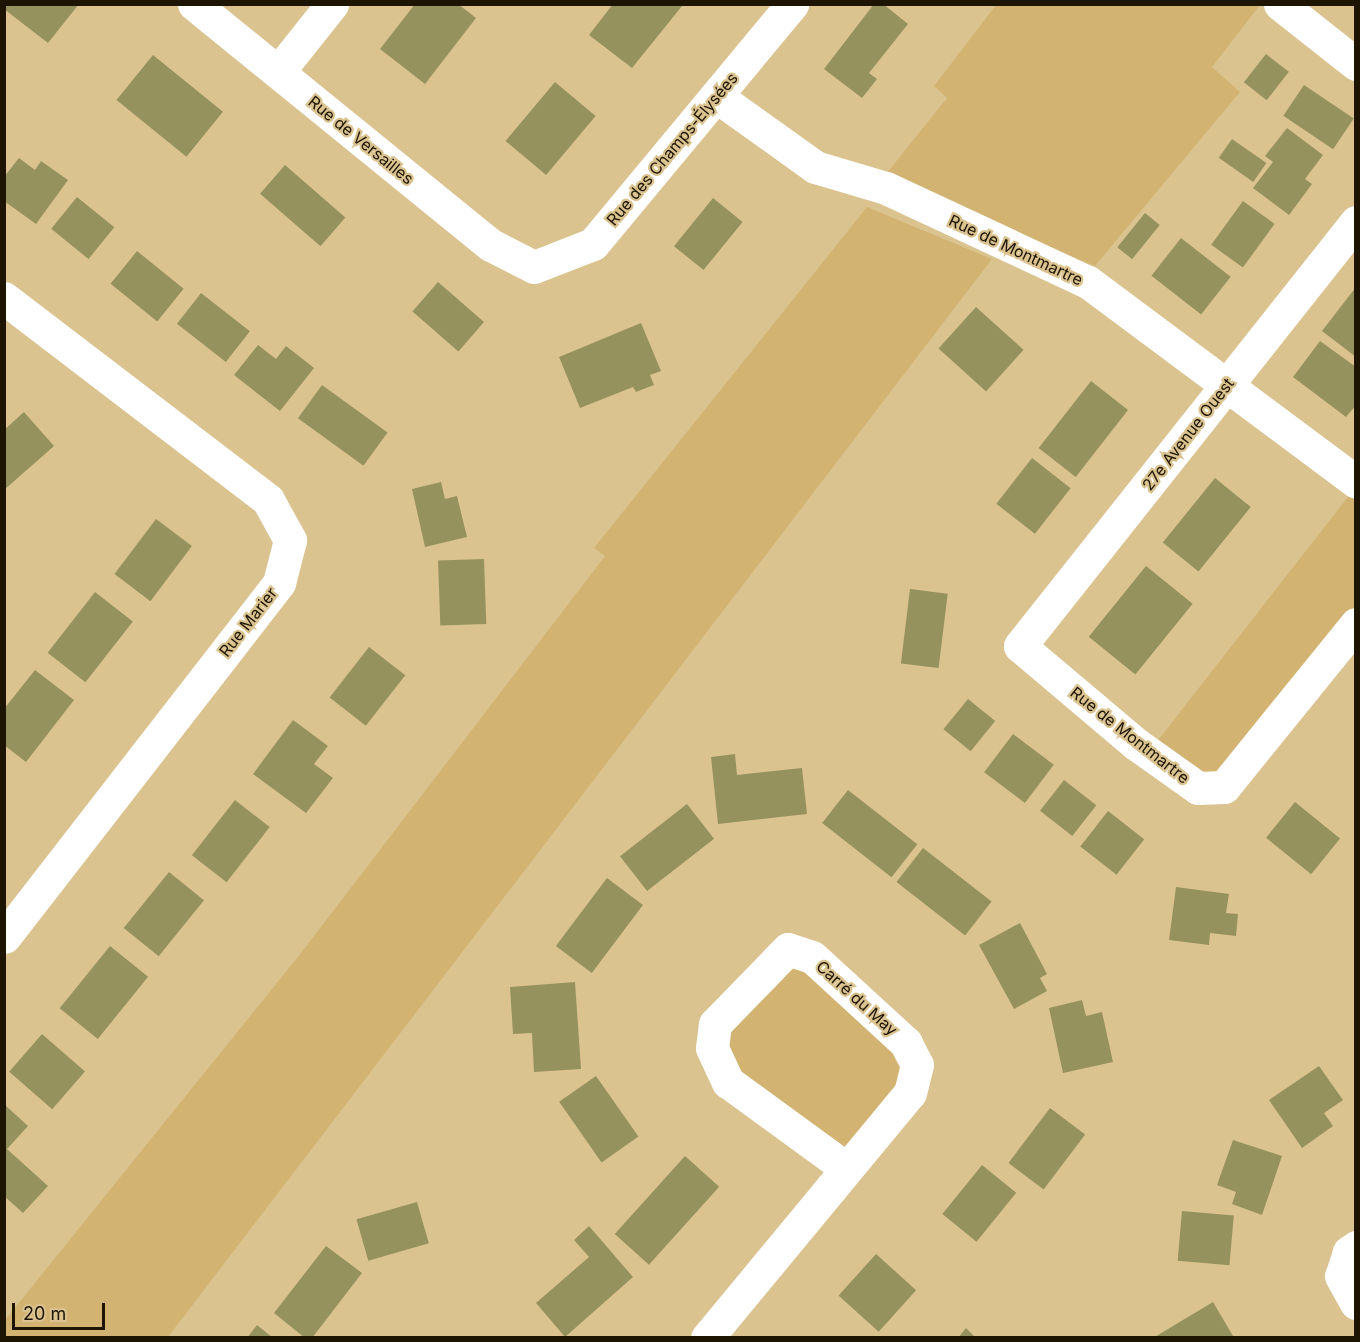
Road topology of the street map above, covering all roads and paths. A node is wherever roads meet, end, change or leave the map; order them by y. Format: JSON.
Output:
{"nodes":[{"id":1,"x":194,"y":4,"type":"edge"},
{"id":2,"x":332,"y":4,"type":"edge"},
{"id":3,"x":792,"y":4,"type":"edge"},
{"id":4,"x":1280,"y":4,"type":"edge"},
{"id":5,"x":1356,"y":63,"type":"edge"},
{"id":6,"x":278,"y":72,"type":"junction"},
{"id":7,"x":716,"y":96,"type":"junction"},
{"id":8,"x":1356,"y":222,"type":"edge"},
{"id":9,"x":534,"y":267,"type":"joint"},
{"id":10,"x":4,"y":298,"type":"edge"},
{"id":11,"x":1226,"y":385,"type":"junction"},
{"id":12,"x":1356,"y":482,"type":"edge"},
{"id":13,"x":1356,"y":624,"type":"edge"},
{"id":14,"x":1020,"y":646,"type":"joint"},
{"id":15,"x":4,"y":937,"type":"edge"},
{"id":16,"x":846,"y":1168,"type":"junction"},
{"id":17,"x":1356,"y":1247,"type":"edge"},
{"id":18,"x":1356,"y":1303,"type":"edge"},
{"id":19,"x":721,"y":1332,"type":"edge"}],
"edges":[{"from":1,"to":6,"type":"street","name":"Rue de Versailles"},
{"from":2,"to":6,"type":"street"},
{"from":3,"to":7,"type":"street","name":"Rue des Champs-Élysées"},
{"from":4,"to":5,"type":"street"},
{"from":6,"to":9,"type":"street","name":"Rue de Versailles"},
{"from":7,"to":9,"type":"street","name":"Rue des Champs-Élysées"},
{"from":7,"to":11,"type":"street","name":"Rue de Montmartre"},
{"from":8,"to":11,"type":"street","name":"27e Avenue Ouest"},
{"from":10,"to":15,"type":"street","name":"Rue Marier"},
{"from":11,"to":12,"type":"street","name":"Rue de Montmartre"},
{"from":11,"to":14,"type":"street","name":"27e Avenue Ouest"},
{"from":13,"to":14,"type":"street","name":"Rue de Montmartre"},
{"from":16,"to":16,"type":"street","name":"Carré du May"},
{"from":16,"to":19,"type":"street","name":"Carré du May"},
{"from":17,"to":18,"type":"street"}]}
